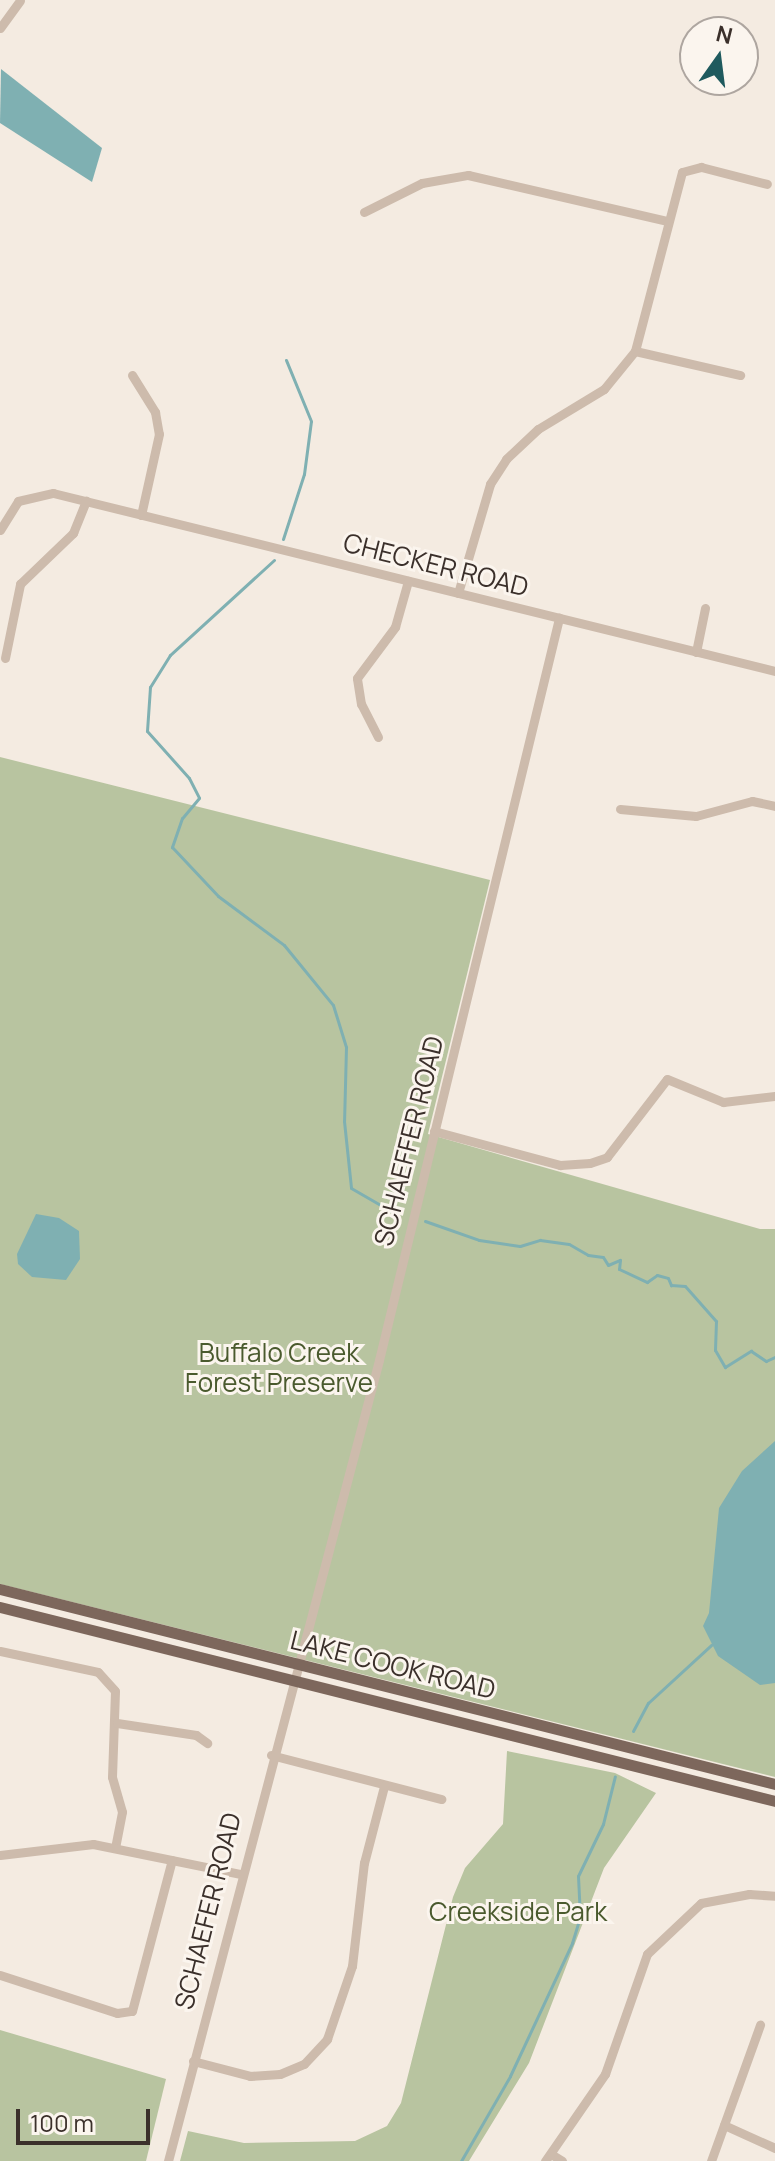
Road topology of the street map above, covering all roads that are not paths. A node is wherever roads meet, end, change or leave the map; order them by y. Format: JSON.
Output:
{"nodes":[{"id":1,"x":20,"y":0,"type":"edge"},
{"id":2,"x":0,"y":28,"type":"edge"},
{"id":3,"x":767,"y":184,"type":"dead end"},
{"id":4,"x":364,"y":212,"type":"dead end"},
{"id":5,"x":668,"y":221,"type":"junction"},
{"id":6,"x":635,"y":351,"type":"junction"},
{"id":7,"x":132,"y":375,"type":"dead end"},
{"id":8,"x":740,"y":375,"type":"dead end"},
{"id":9,"x":86,"y":501,"type":"junction"},
{"id":10,"x":141,"y":515,"type":"junction"},
{"id":11,"x":0,"y":530,"type":"edge"},
{"id":12,"x":408,"y":581,"type":"junction"},
{"id":13,"x":458,"y":593,"type":"junction"},
{"id":14,"x":705,"y":608,"type":"dead end"},
{"id":15,"x":559,"y":618,"type":"junction"},
{"id":16,"x":696,"y":652,"type":"junction"},
{"id":17,"x":5,"y":658,"type":"dead end"},
{"id":18,"x":775,"y":671,"type":"edge"},
{"id":19,"x":378,"y":737,"type":"dead end"},
{"id":20,"x":775,"y":806,"type":"edge"},
{"id":21,"x":620,"y":809,"type":"dead end"},
{"id":22,"x":775,"y":1096,"type":"edge"},
{"id":23,"x":434,"y":1131,"type":"junction"},
{"id":24,"x":0,"y":1589,"type":"edge"},
{"id":25,"x":0,"y":1607,"type":"edge"},
{"id":26,"x":0,"y":1651,"type":"edge"},
{"id":27,"x":293,"y":1672,"type":"junction"},
{"id":28,"x":117,"y":1723,"type":"junction"},
{"id":29,"x":207,"y":1743,"type":"dead end"},
{"id":30,"x":271,"y":1755,"type":"junction"},
{"id":31,"x":775,"y":1784,"type":"edge"},
{"id":32,"x":384,"y":1786,"type":"junction"},
{"id":33,"x":441,"y":1799,"type":"dead end"},
{"id":34,"x":775,"y":1801,"type":"edge"},
{"id":35,"x":115,"y":1847,"type":"junction"},
{"id":36,"x":0,"y":1855,"type":"edge"},
{"id":37,"x":172,"y":1860,"type":"junction"},
{"id":38,"x":241,"y":1874,"type":"junction"},
{"id":39,"x":775,"y":1896,"type":"edge"},
{"id":40,"x":0,"y":1975,"type":"edge"},
{"id":41,"x":760,"y":2025,"type":"dead end"},
{"id":42,"x":193,"y":2061,"type":"junction"},
{"id":43,"x":724,"y":2125,"type":"junction"},
{"id":44,"x":775,"y":2148,"type":"edge"},
{"id":45,"x":548,"y":2158,"type":"edge"},
{"id":46,"x":168,"y":2161,"type":"edge"},
{"id":47,"x":562,"y":2161,"type":"edge"},
{"id":48,"x":711,"y":2161,"type":"edge"}],
"edges":[{"from":1,"to":2,"type":"street"},
{"from":3,"to":5,"type":"street"},
{"from":4,"to":5,"type":"street"},
{"from":5,"to":6,"type":"street"},
{"from":6,"to":8,"type":"street"},
{"from":6,"to":13,"type":"street"},
{"from":7,"to":10,"type":"street"},
{"from":9,"to":10,"type":"street","name":"CHECKER ROAD"},
{"from":9,"to":11,"type":"street","name":"CHECKER ROAD"},
{"from":9,"to":17,"type":"street"},
{"from":10,"to":12,"type":"street","name":"CHECKER ROAD"},
{"from":12,"to":13,"type":"street","name":"CHECKER ROAD"},
{"from":12,"to":19,"type":"street"},
{"from":13,"to":15,"type":"street","name":"CHECKER ROAD"},
{"from":14,"to":16,"type":"street"},
{"from":15,"to":16,"type":"street","name":"CHECKER ROAD"},
{"from":15,"to":23,"type":"street","name":"SCHAEFFER ROAD"},
{"from":16,"to":18,"type":"street","name":"CHECKER ROAD"},
{"from":20,"to":21,"type":"street"},
{"from":22,"to":23,"type":"street"},
{"from":23,"to":27,"type":"street","name":"SCHAEFFER ROAD"},
{"from":24,"to":27,"type":"main road","name":"LAKE COOK ROAD"},
{"from":25,"to":27,"type":"main road","name":"LAKE COOK ROAD"},
{"from":26,"to":28,"type":"street"},
{"from":27,"to":30,"type":"street","name":"SCHAEFER ROAD"},
{"from":27,"to":31,"type":"main road","name":"LAKE COOK ROAD"},
{"from":27,"to":34,"type":"main road","name":"LAKE COOK ROAD"},
{"from":28,"to":29,"type":"street"},
{"from":28,"to":35,"type":"street"},
{"from":30,"to":32,"type":"street"},
{"from":30,"to":38,"type":"street","name":"SCHAEFER ROAD"},
{"from":32,"to":33,"type":"street"},
{"from":32,"to":42,"type":"street"},
{"from":35,"to":36,"type":"street"},
{"from":35,"to":37,"type":"street"},
{"from":37,"to":38,"type":"street"},
{"from":37,"to":40,"type":"street"},
{"from":38,"to":42,"type":"street","name":"SCHAEFER ROAD"},
{"from":39,"to":45,"type":"street"},
{"from":41,"to":43,"type":"street"},
{"from":42,"to":46,"type":"street","name":"SCHAEFER ROAD"},
{"from":43,"to":44,"type":"street"},
{"from":43,"to":48,"type":"street"},
{"from":45,"to":47,"type":"street"}]}
